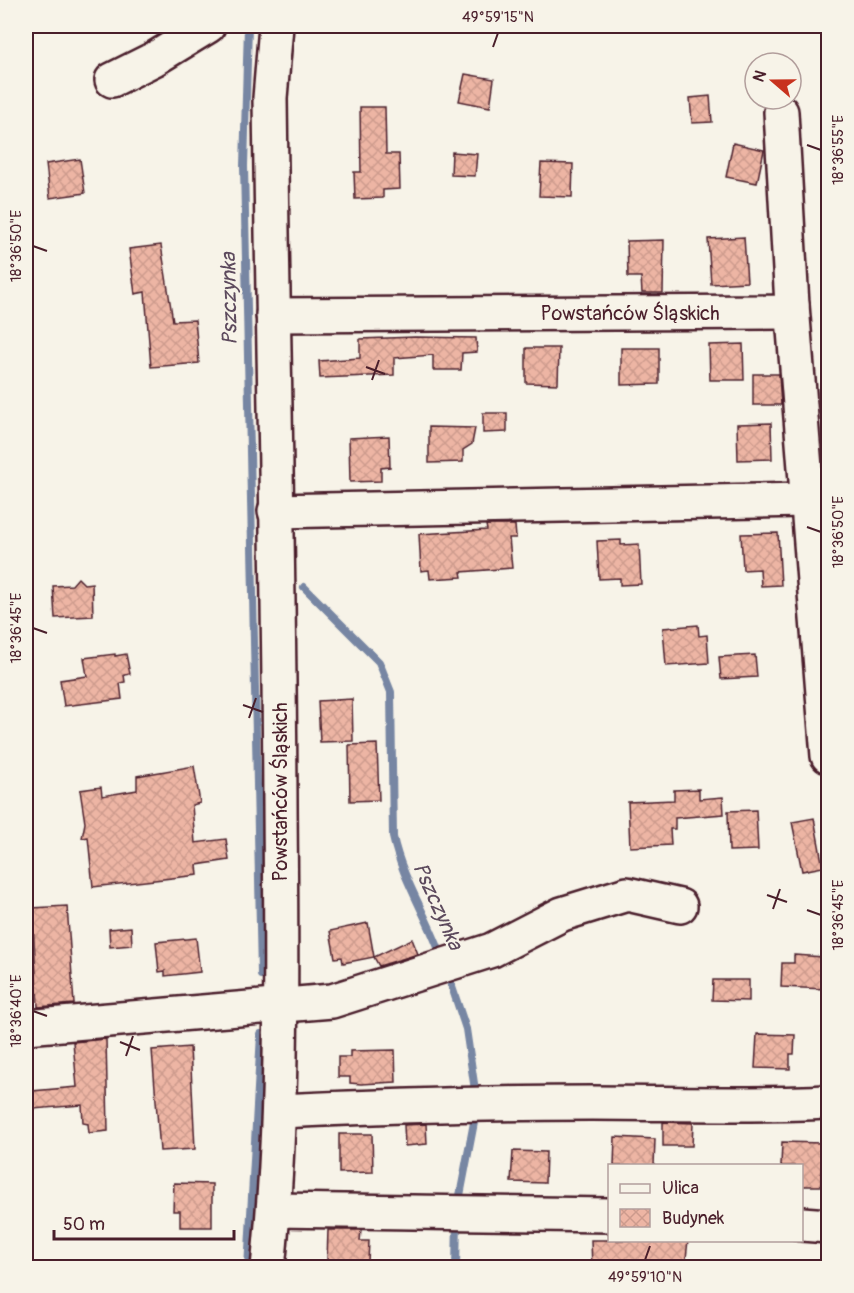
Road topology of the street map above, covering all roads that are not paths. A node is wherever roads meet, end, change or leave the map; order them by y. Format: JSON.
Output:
{"nodes":[{"id":1,"x":208,"y":26,"type":"edge"},
{"id":2,"x":276,"y":26,"type":"edge"},
{"id":3,"x":112,"y":80,"type":"dead end"},
{"id":4,"x":781,"y":112,"type":"dead end"},
{"id":5,"x":792,"y":304,"type":"junction"},
{"id":6,"x":273,"y":315,"type":"junction"},
{"id":7,"x":806,"y":500,"type":"junction"},
{"id":8,"x":275,"y":511,"type":"junction"},
{"id":9,"x":828,"y":756,"type":"edge"},
{"id":10,"x":680,"y":906,"type":"dead end"},
{"id":11,"x":281,"y":1004,"type":"junction"},
{"id":12,"x":26,"y":1027,"type":"edge"},
{"id":13,"x":828,"y":1102,"type":"edge"},
{"id":14,"x":279,"y":1111,"type":"junction"},
{"id":15,"x":274,"y":1210,"type":"junction"},
{"id":16,"x":608,"y":1215,"type":"edge"},
{"id":17,"x":803,"y":1224,"type":"edge"},
{"id":18,"x":828,"y":1226,"type":"edge"},
{"id":19,"x":267,"y":1268,"type":"edge"}],
"edges":[{"from":1,"to":3,"type":"street"},
{"from":2,"to":6,"type":"street","name":"Powstańców Śląskich"},
{"from":4,"to":5,"type":"street"},
{"from":5,"to":6,"type":"street","name":"Powstańców Śląskich"},
{"from":5,"to":7,"type":"street"},
{"from":6,"to":8,"type":"street","name":"Powstańców Śląskich"},
{"from":7,"to":8,"type":"street"},
{"from":7,"to":9,"type":"street"},
{"from":8,"to":11,"type":"street","name":"Powstańców Śląskich"},
{"from":10,"to":11,"type":"street"},
{"from":11,"to":12,"type":"street"},
{"from":11,"to":14,"type":"street","name":"Powstańców Śląskich"},
{"from":13,"to":14,"type":"street"},
{"from":14,"to":15,"type":"street","name":"Powstańców Śląskich"},
{"from":15,"to":16,"type":"street"},
{"from":15,"to":19,"type":"street","name":"Powstańców Śląskich"},
{"from":17,"to":18,"type":"street"}]}
